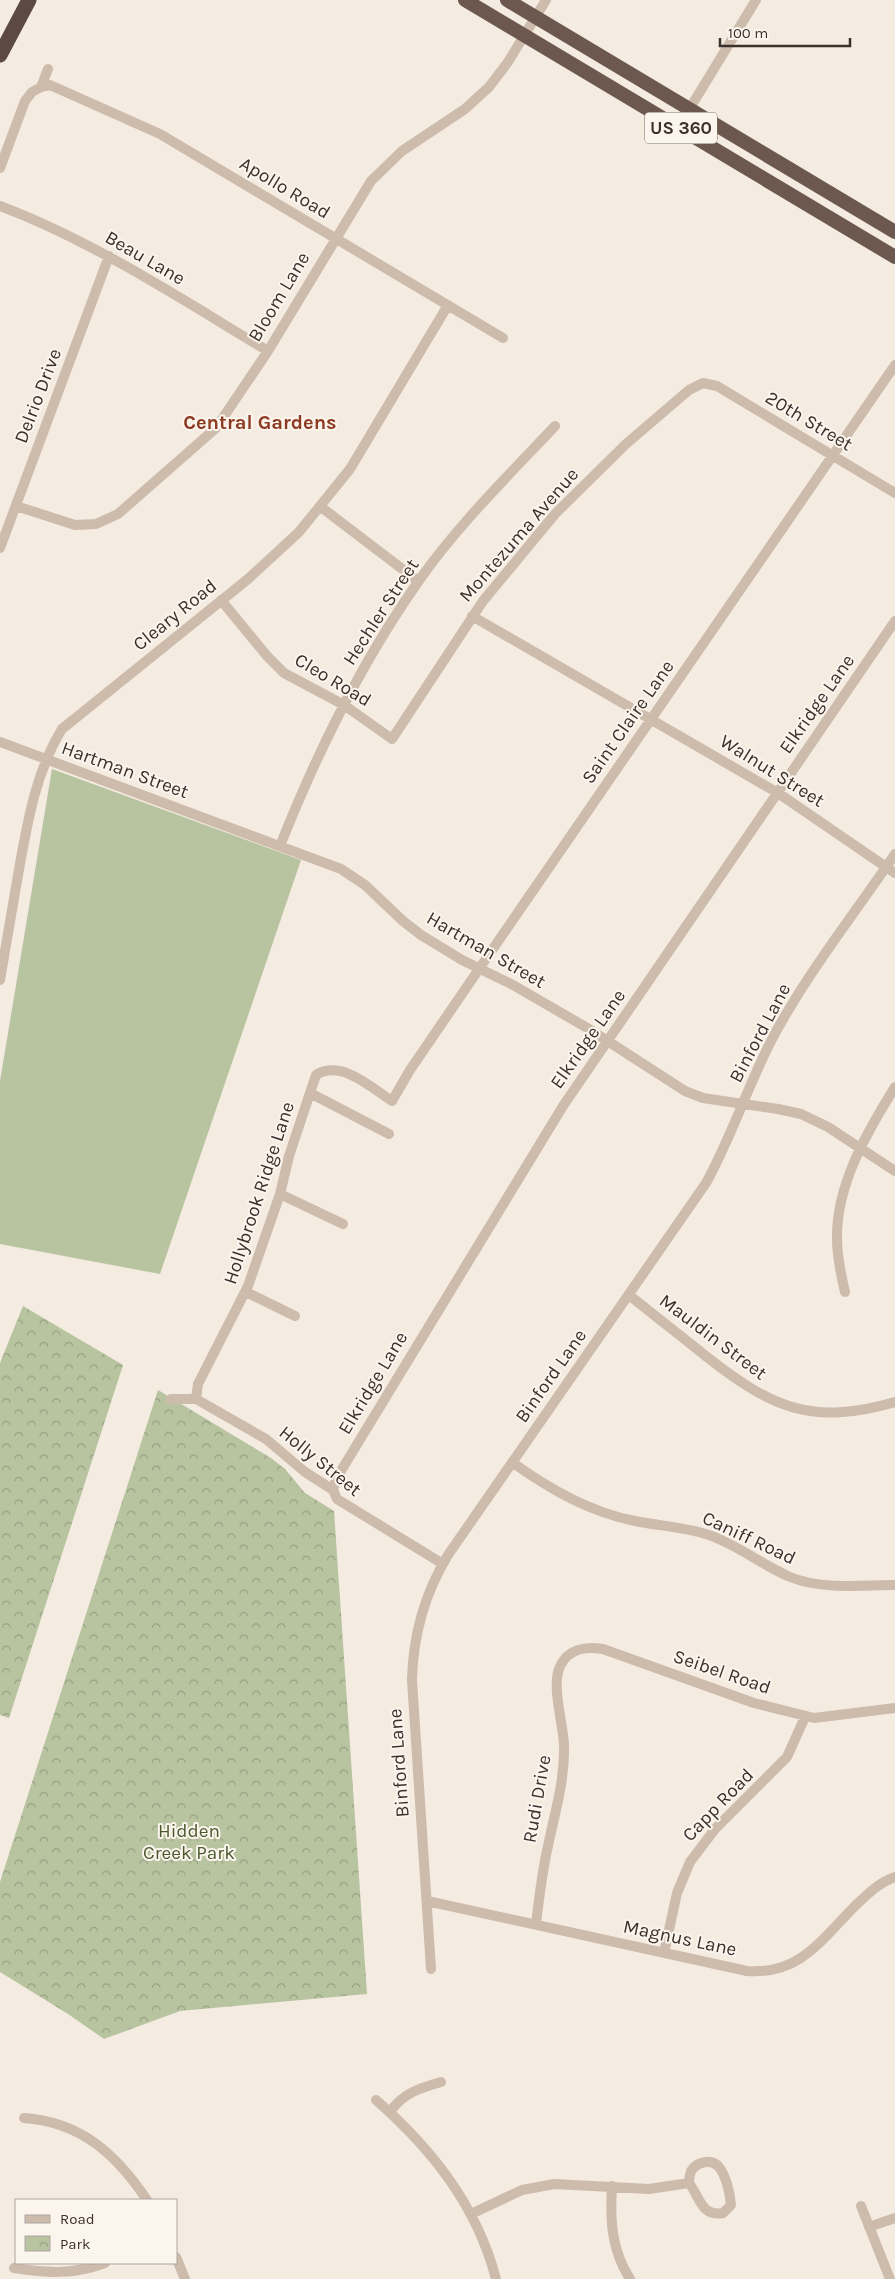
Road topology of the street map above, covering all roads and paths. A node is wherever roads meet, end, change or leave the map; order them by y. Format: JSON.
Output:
{"nodes":[{"id":1,"x":465,"y":0,"type":"edge"},
{"id":2,"x":507,"y":0,"type":"edge"},
{"id":3,"x":546,"y":0,"type":"edge"},
{"id":4,"x":753,"y":1,"type":"edge"},
{"id":5,"x":29,"y":4,"type":"edge"},
{"id":6,"x":536,"y":17,"type":"junction"},
{"id":7,"x":525,"y":36,"type":"junction"},
{"id":8,"x":0,"y":56,"type":"edge"},
{"id":9,"x":48,"y":69,"type":"dead end"},
{"id":10,"x":41,"y":87,"type":"junction"},
{"id":11,"x":690,"y":108,"type":"junction"},
{"id":12,"x":679,"y":126,"type":"junction"},
{"id":13,"x":0,"y":168,"type":"edge"},
{"id":14,"x":0,"y":206,"type":"edge"},
{"id":15,"x":895,"y":232,"type":"edge"},
{"id":16,"x":335,"y":238,"type":"junction"},
{"id":17,"x":109,"y":256,"type":"junction"},
{"id":18,"x":895,"y":257,"type":"edge"},
{"id":19,"x":448,"y":306,"type":"junction"},
{"id":20,"x":504,"y":338,"type":"dead end"},
{"id":21,"x":268,"y":351,"type":"junction"},
{"id":22,"x":895,"y":365,"type":"edge"},
{"id":23,"x":703,"y":383,"type":"joint"},
{"id":24,"x":555,"y":426,"type":"dead end"},
{"id":25,"x":834,"y":456,"type":"junction"},
{"id":26,"x":895,"y":493,"type":"edge"},
{"id":27,"x":16,"y":506,"type":"junction"},
{"id":28,"x":321,"y":507,"type":"junction"},
{"id":29,"x":0,"y":548,"type":"edge"},
{"id":30,"x":418,"y":582,"type":"junction"},
{"id":31,"x":221,"y":600,"type":"junction"},
{"id":32,"x":472,"y":616,"type":"junction"},
{"id":33,"x":895,"y":621,"type":"edge"},
{"id":34,"x":344,"y":705,"type":"junction"},
{"id":35,"x":652,"y":719,"type":"junction"},
{"id":36,"x":392,"y":739,"type":"joint"},
{"id":37,"x":0,"y":742,"type":"edge"},
{"id":38,"x":47,"y":760,"type":"junction"},
{"id":39,"x":778,"y":793,"type":"junction"},
{"id":40,"x":280,"y":846,"type":"junction"},
{"id":41,"x":895,"y":854,"type":"edge"},
{"id":42,"x":891,"y":870,"type":"edge"},
{"id":43,"x":479,"y":968,"type":"junction"},
{"id":44,"x":0,"y":980,"type":"edge"},
{"id":45,"x":608,"y":1040,"type":"junction"},
{"id":46,"x":895,"y":1087,"type":"edge"},
{"id":47,"x":310,"y":1093,"type":"junction"},
{"id":48,"x":392,"y":1101,"type":"joint"},
{"id":49,"x":743,"y":1104,"type":"junction"},
{"id":50,"x":390,"y":1134,"type":"dead end"},
{"id":51,"x":862,"y":1149,"type":"junction"},
{"id":52,"x":895,"y":1171,"type":"edge"},
{"id":53,"x":280,"y":1194,"type":"junction"},
{"id":54,"x":343,"y":1224,"type":"dead end"},
{"id":55,"x":246,"y":1292,"type":"junction"},
{"id":56,"x":845,"y":1292,"type":"dead end"},
{"id":57,"x":629,"y":1295,"type":"junction"},
{"id":58,"x":295,"y":1316,"type":"dead end"},
{"id":59,"x":196,"y":1398,"type":"junction"},
{"id":60,"x":171,"y":1399,"type":"dead end"},
{"id":61,"x":895,"y":1402,"type":"edge"},
{"id":62,"x":512,"y":1463,"type":"junction"},
{"id":63,"x":332,"y":1490,"type":"junction"},
{"id":64,"x":443,"y":1564,"type":"junction"},
{"id":65,"x":895,"y":1586,"type":"edge"},
{"id":66,"x":557,"y":1680,"type":"joint"},
{"id":67,"x":895,"y":1708,"type":"edge"},
{"id":68,"x":805,"y":1717,"type":"junction"},
{"id":69,"x":895,"y":1877,"type":"edge"},
{"id":70,"x":427,"y":1901,"type":"junction"},
{"id":71,"x":536,"y":1924,"type":"junction"},
{"id":72,"x":664,"y":1953,"type":"junction"},
{"id":73,"x":431,"y":1969,"type":"dead end"},
{"id":74,"x":441,"y":2082,"type":"dead end"},
{"id":75,"x":376,"y":2100,"type":"dead end"},
{"id":76,"x":390,"y":2112,"type":"junction"},
{"id":77,"x":24,"y":2118,"type":"dead end"},
{"id":78,"x":689,"y":2182,"type":"junction"},
{"id":79,"x":612,"y":2186,"type":"junction"},
{"id":80,"x":145,"y":2199,"type":"edge"},
{"id":81,"x":861,"y":2206,"type":"dead end"},
{"id":82,"x":472,"y":2214,"type":"junction"},
{"id":83,"x":895,"y":2218,"type":"edge"},
{"id":84,"x":869,"y":2227,"type":"junction"},
{"id":85,"x":178,"y":2262,"type":"edge"},
{"id":86,"x":102,"y":2264,"type":"edge"},
{"id":87,"x":14,"y":2268,"type":"dead end"},
{"id":88,"x":185,"y":2279,"type":"edge"},
{"id":89,"x":496,"y":2279,"type":"edge"},
{"id":90,"x":630,"y":2279,"type":"edge"},
{"id":91,"x":890,"y":2279,"type":"edge"}],
"edges":[{"from":1,"to":7,"type":"highway","number":"US 360"},
{"from":2,"to":6,"type":"highway","number":"US 360"},
{"from":3,"to":6,"type":"street","name":"Bloom Lane"},
{"from":4,"to":11,"type":"street"},
{"from":5,"to":8,"type":"highway"},
{"from":6,"to":7,"type":"street","name":"Bloom Lane"},
{"from":6,"to":11,"type":"highway","number":"US 360"},
{"from":7,"to":12,"type":"highway","number":"US 360"},
{"from":7,"to":16,"type":"street","name":"Bloom Lane"},
{"from":9,"to":10,"type":"street"},
{"from":10,"to":13,"type":"street"},
{"from":10,"to":16,"type":"street","name":"Apollo Road"},
{"from":11,"to":12,"type":"street"},
{"from":11,"to":15,"type":"highway","number":"US 360"},
{"from":12,"to":18,"type":"highway","number":"US 360"},
{"from":14,"to":17,"type":"street","name":"Beau Lane"},
{"from":16,"to":19,"type":"street","name":"Apollo Road"},
{"from":16,"to":21,"type":"street","name":"Bloom Lane"},
{"from":17,"to":21,"type":"street","name":"Beau Lane"},
{"from":17,"to":27,"type":"street","name":"Delrio Drive"},
{"from":19,"to":20,"type":"street","name":"Apollo Road"},
{"from":19,"to":28,"type":"street","name":"Cleary Road"},
{"from":21,"to":27,"type":"street","name":"Bloom Lane"},
{"from":22,"to":25,"type":"street","name":"Saint Claire Lane"},
{"from":23,"to":25,"type":"street","name":"20th Street"},
{"from":23,"to":32,"type":"street","name":"Montezuma Avenue"},
{"from":24,"to":30,"type":"street","name":"Hechler Street"},
{"from":25,"to":26,"type":"street","name":"20th Street"},
{"from":25,"to":35,"type":"street","name":"Saint Claire Lane"},
{"from":27,"to":29,"type":"street","name":"Delrio Drive"},
{"from":28,"to":30,"type":"street"},
{"from":28,"to":31,"type":"street","name":"Cleary Road"},
{"from":30,"to":34,"type":"street","name":"Hechler Street"},
{"from":31,"to":34,"type":"street","name":"Cleo Road"},
{"from":31,"to":38,"type":"street","name":"Cleary Road"},
{"from":32,"to":35,"type":"street","name":"Walnut Street"},
{"from":32,"to":36,"type":"street","name":"Montezuma Avenue"},
{"from":33,"to":39,"type":"street","name":"Elkridge Lane"},
{"from":34,"to":36,"type":"street","name":"Cleo Road"},
{"from":34,"to":40,"type":"street","name":"Hechler Street"},
{"from":35,"to":39,"type":"street","name":"Walnut Street"},
{"from":35,"to":43,"type":"street","name":"Saint Claire Lane"},
{"from":37,"to":38,"type":"street","name":"Hartman Street"},
{"from":38,"to":40,"type":"street","name":"Hartman Street"},
{"from":38,"to":44,"type":"street","name":"Cleary Road"},
{"from":39,"to":42,"type":"street","name":"Walnut Street"},
{"from":39,"to":45,"type":"street","name":"Elkridge Lane"},
{"from":40,"to":43,"type":"street","name":"Hartman Street"},
{"from":41,"to":42,"type":"street","name":"Binford Lane"},
{"from":42,"to":49,"type":"street","name":"Binford Lane"},
{"from":43,"to":45,"type":"street","name":"Hartman Street"},
{"from":43,"to":48,"type":"street","name":"Saint Claire Lane"},
{"from":45,"to":49,"type":"street","name":"Hartman Street"},
{"from":45,"to":63,"type":"street","name":"Elkridge Lane"},
{"from":46,"to":51,"type":"street"},
{"from":47,"to":48,"type":"street","name":"Hollybrook Ridge Lane"},
{"from":47,"to":50,"type":"street"},
{"from":47,"to":53,"type":"street","name":"Hollybrook Ridge Lane"},
{"from":49,"to":51,"type":"street","name":"Hartman Street"},
{"from":49,"to":57,"type":"street","name":"Binford Lane"},
{"from":51,"to":52,"type":"street","name":"Hartman Street"},
{"from":51,"to":56,"type":"street"},
{"from":53,"to":54,"type":"street"},
{"from":53,"to":55,"type":"street","name":"Hollybrook Ridge Lane"},
{"from":55,"to":58,"type":"street"},
{"from":55,"to":59,"type":"street","name":"Hollybrook Ridge Lane"},
{"from":57,"to":61,"type":"street","name":"Mauldin Street"},
{"from":57,"to":62,"type":"street","name":"Binford Lane"},
{"from":59,"to":60,"type":"street"},
{"from":59,"to":63,"type":"street","name":"Holly Street"},
{"from":62,"to":64,"type":"street","name":"Binford Lane"},
{"from":62,"to":65,"type":"street","name":"Caniff Road"},
{"from":63,"to":64,"type":"street","name":"Holly Street"},
{"from":64,"to":70,"type":"street","name":"Binford Lane"},
{"from":66,"to":68,"type":"street","name":"Seibel Road"},
{"from":66,"to":71,"type":"street","name":"Rudi Drive"},
{"from":67,"to":68,"type":"street","name":"Seibel Road"},
{"from":68,"to":72,"type":"street","name":"Capp Road"},
{"from":69,"to":72,"type":"street","name":"Magnus Lane"},
{"from":70,"to":71,"type":"street","name":"Magnus Lane"},
{"from":70,"to":73,"type":"street","name":"Binford Lane"},
{"from":71,"to":72,"type":"street","name":"Magnus Lane"},
{"from":74,"to":76,"type":"street"},
{"from":75,"to":76,"type":"street"},
{"from":76,"to":82,"type":"street"},
{"from":77,"to":80,"type":"street"},
{"from":78,"to":78,"type":"street"},
{"from":78,"to":79,"type":"street"},
{"from":79,"to":82,"type":"street"},
{"from":79,"to":90,"type":"street"},
{"from":81,"to":84,"type":"street"},
{"from":82,"to":89,"type":"street"},
{"from":83,"to":84,"type":"street"},
{"from":84,"to":91,"type":"street"},
{"from":85,"to":88,"type":"street"},
{"from":86,"to":87,"type":"street"}]}
